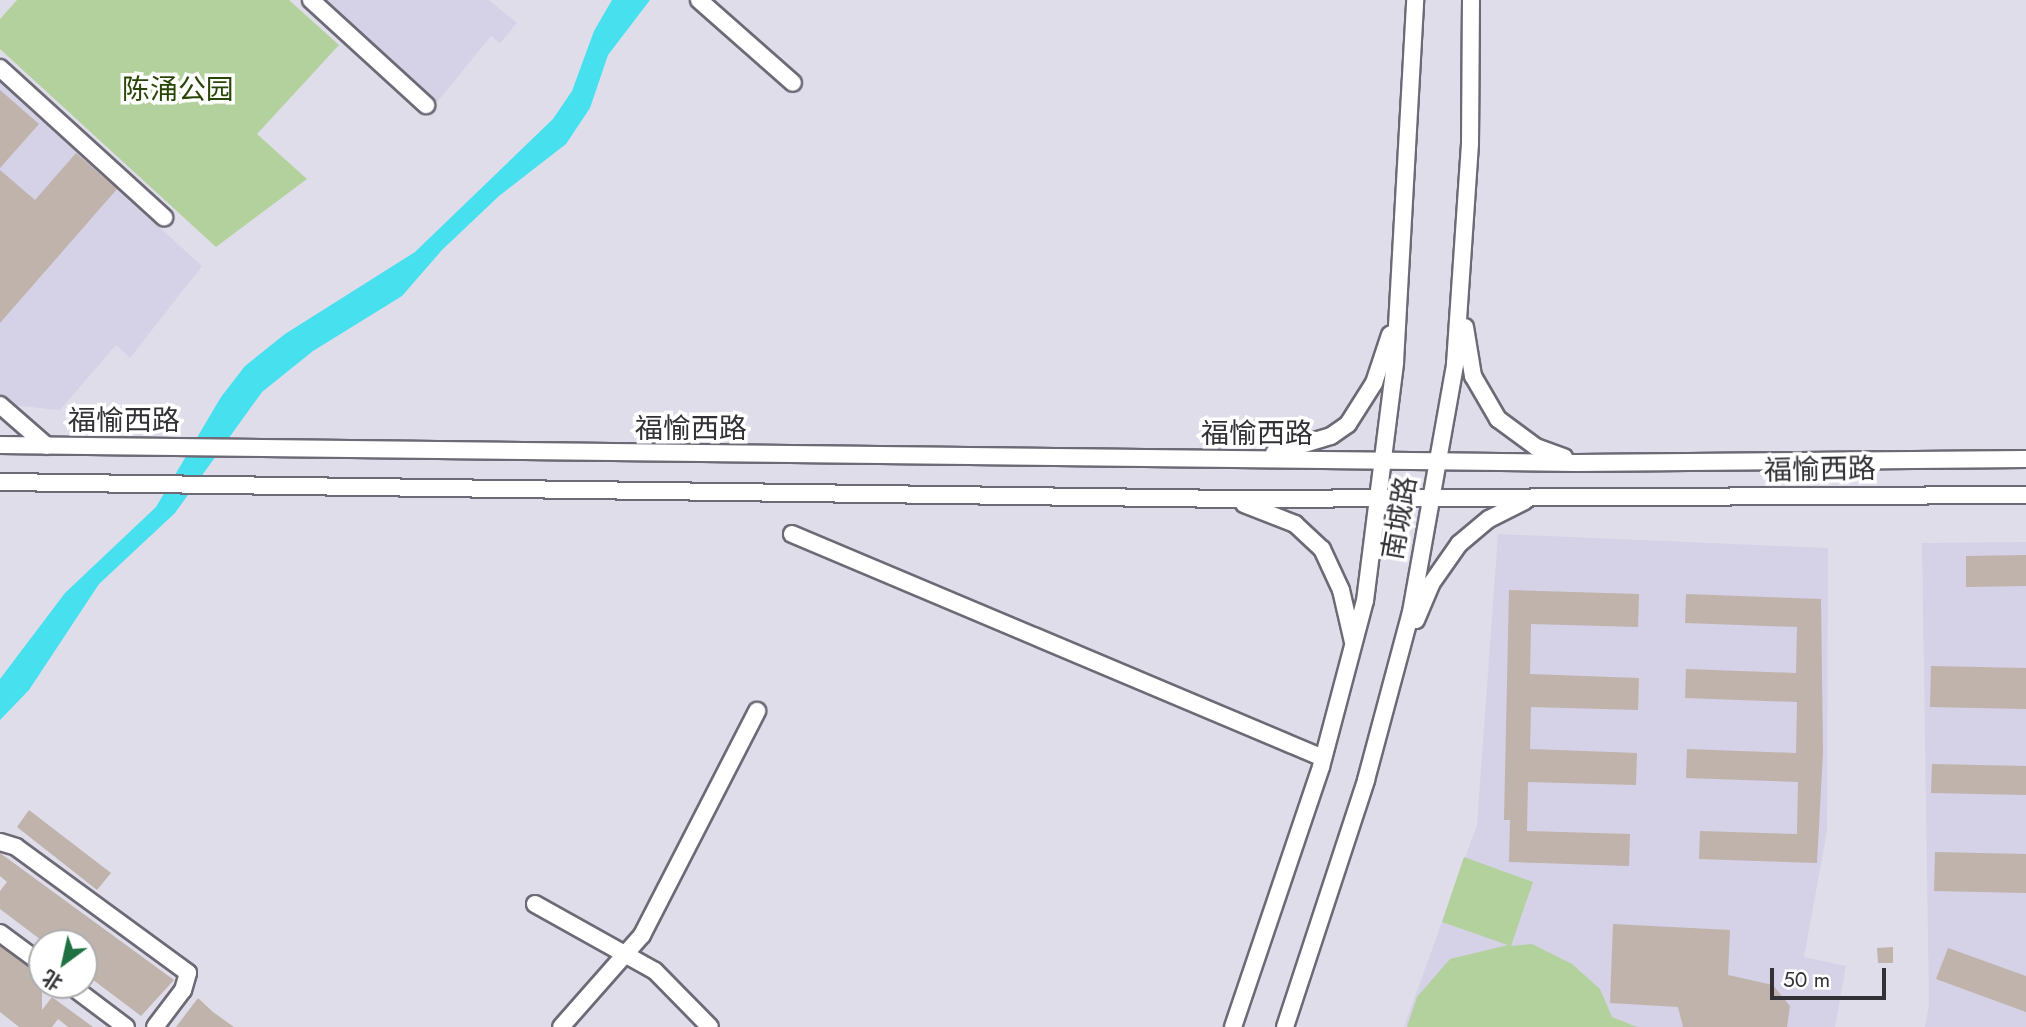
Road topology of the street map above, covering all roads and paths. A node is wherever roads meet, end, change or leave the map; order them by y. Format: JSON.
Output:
{"nodes":[{"id":1,"x":310,"y":0,"type":"edge"},
{"id":2,"x":699,"y":0,"type":"edge"},
{"id":3,"x":1415,"y":0,"type":"edge"},
{"id":4,"x":1471,"y":0,"type":"edge"},
{"id":5,"x":0,"y":68,"type":"edge"},
{"id":6,"x":793,"y":83,"type":"dead end"},
{"id":7,"x":426,"y":105,"type":"dead end"},
{"id":8,"x":164,"y":217,"type":"dead end"},
{"id":9,"x":1462,"y":290,"type":"junction"},
{"id":10,"x":1397,"y":309,"type":"junction"},
{"id":11,"x":0,"y":405,"type":"edge"},
{"id":12,"x":0,"y":445,"type":"edge"},
{"id":13,"x":47,"y":446,"type":"junction"},
{"id":14,"x":2026,"y":458,"type":"edge"},
{"id":15,"x":1381,"y":459,"type":"junction"},
{"id":16,"x":1236,"y":460,"type":"junction"},
{"id":17,"x":1437,"y":461,"type":"junction"},
{"id":18,"x":1608,"y":463,"type":"junction"},
{"id":19,"x":0,"y":482,"type":"edge"},
{"id":20,"x":2026,"y":495,"type":"edge"},
{"id":21,"x":1189,"y":498,"type":"junction"},
{"id":22,"x":1375,"y":499,"type":"junction"},
{"id":23,"x":1429,"y":499,"type":"junction"},
{"id":24,"x":1530,"y":499,"type":"junction"},
{"id":25,"x":792,"y":534,"type":"dead end"},
{"id":26,"x":1354,"y":646,"type":"junction"},
{"id":27,"x":1401,"y":655,"type":"junction"},
{"id":28,"x":757,"y":711,"type":"dead end"},
{"id":29,"x":1324,"y":758,"type":"junction"},
{"id":30,"x":0,"y":842,"type":"edge"},
{"id":31,"x":535,"y":904,"type":"dead end"},
{"id":32,"x":0,"y":933,"type":"edge"},
{"id":33,"x":28,"y":954,"type":"edge"},
{"id":34,"x":628,"y":954,"type":"junction"},
{"id":35,"x":89,"y":999,"type":"edge"},
{"id":36,"x":126,"y":1027,"type":"edge"},
{"id":37,"x":155,"y":1027,"type":"edge"},
{"id":38,"x":561,"y":1027,"type":"edge"},
{"id":39,"x":710,"y":1027,"type":"edge"},
{"id":40,"x":1233,"y":1027,"type":"edge"},
{"id":41,"x":1285,"y":1027,"type":"edge"}],
"edges":[{"from":1,"to":7,"type":"street"},
{"from":2,"to":6,"type":"street"},
{"from":3,"to":10,"type":"street","name":"南城路"},
{"from":4,"to":9,"type":"street","name":"南城路"},
{"from":5,"to":8,"type":"street"},
{"from":9,"to":17,"type":"street","name":"南城路"},
{"from":9,"to":18,"type":"street"},
{"from":10,"to":15,"type":"street","name":"南城路"},
{"from":10,"to":16,"type":"street"},
{"from":11,"to":13,"type":"street"},
{"from":12,"to":13,"type":"street","name":"福愉西路"},
{"from":13,"to":16,"type":"street","name":"福愉西路"},
{"from":14,"to":18,"type":"street","name":"福愉西路"},
{"from":15,"to":16,"type":"street","name":"福愉西路"},
{"from":15,"to":17,"type":"street","name":"福愉西路"},
{"from":15,"to":22,"type":"street","name":"南城路"},
{"from":17,"to":18,"type":"street","name":"福愉西路"},
{"from":17,"to":23,"type":"street","name":"南城路"},
{"from":19,"to":21,"type":"street"},
{"from":20,"to":24,"type":"street","name":"福愉西路"},
{"from":21,"to":22,"type":"street"},
{"from":21,"to":26,"type":"street"},
{"from":22,"to":23,"type":"street","name":"福愉西路"},
{"from":22,"to":26,"type":"street","name":"南城路"},
{"from":23,"to":24,"type":"street","name":"福愉西路"},
{"from":23,"to":27,"type":"street","name":"南城路"},
{"from":24,"to":27,"type":"street"},
{"from":25,"to":29,"type":"street"},
{"from":26,"to":29,"type":"street","name":"南城路"},
{"from":27,"to":41,"type":"street","name":"南城路"},
{"from":28,"to":34,"type":"street"},
{"from":29,"to":40,"type":"street","name":"南城路"},
{"from":30,"to":37,"type":"street"},
{"from":31,"to":34,"type":"street"},
{"from":32,"to":33,"type":"street"},
{"from":34,"to":38,"type":"street"},
{"from":34,"to":39,"type":"street"},
{"from":35,"to":36,"type":"street"}]}
